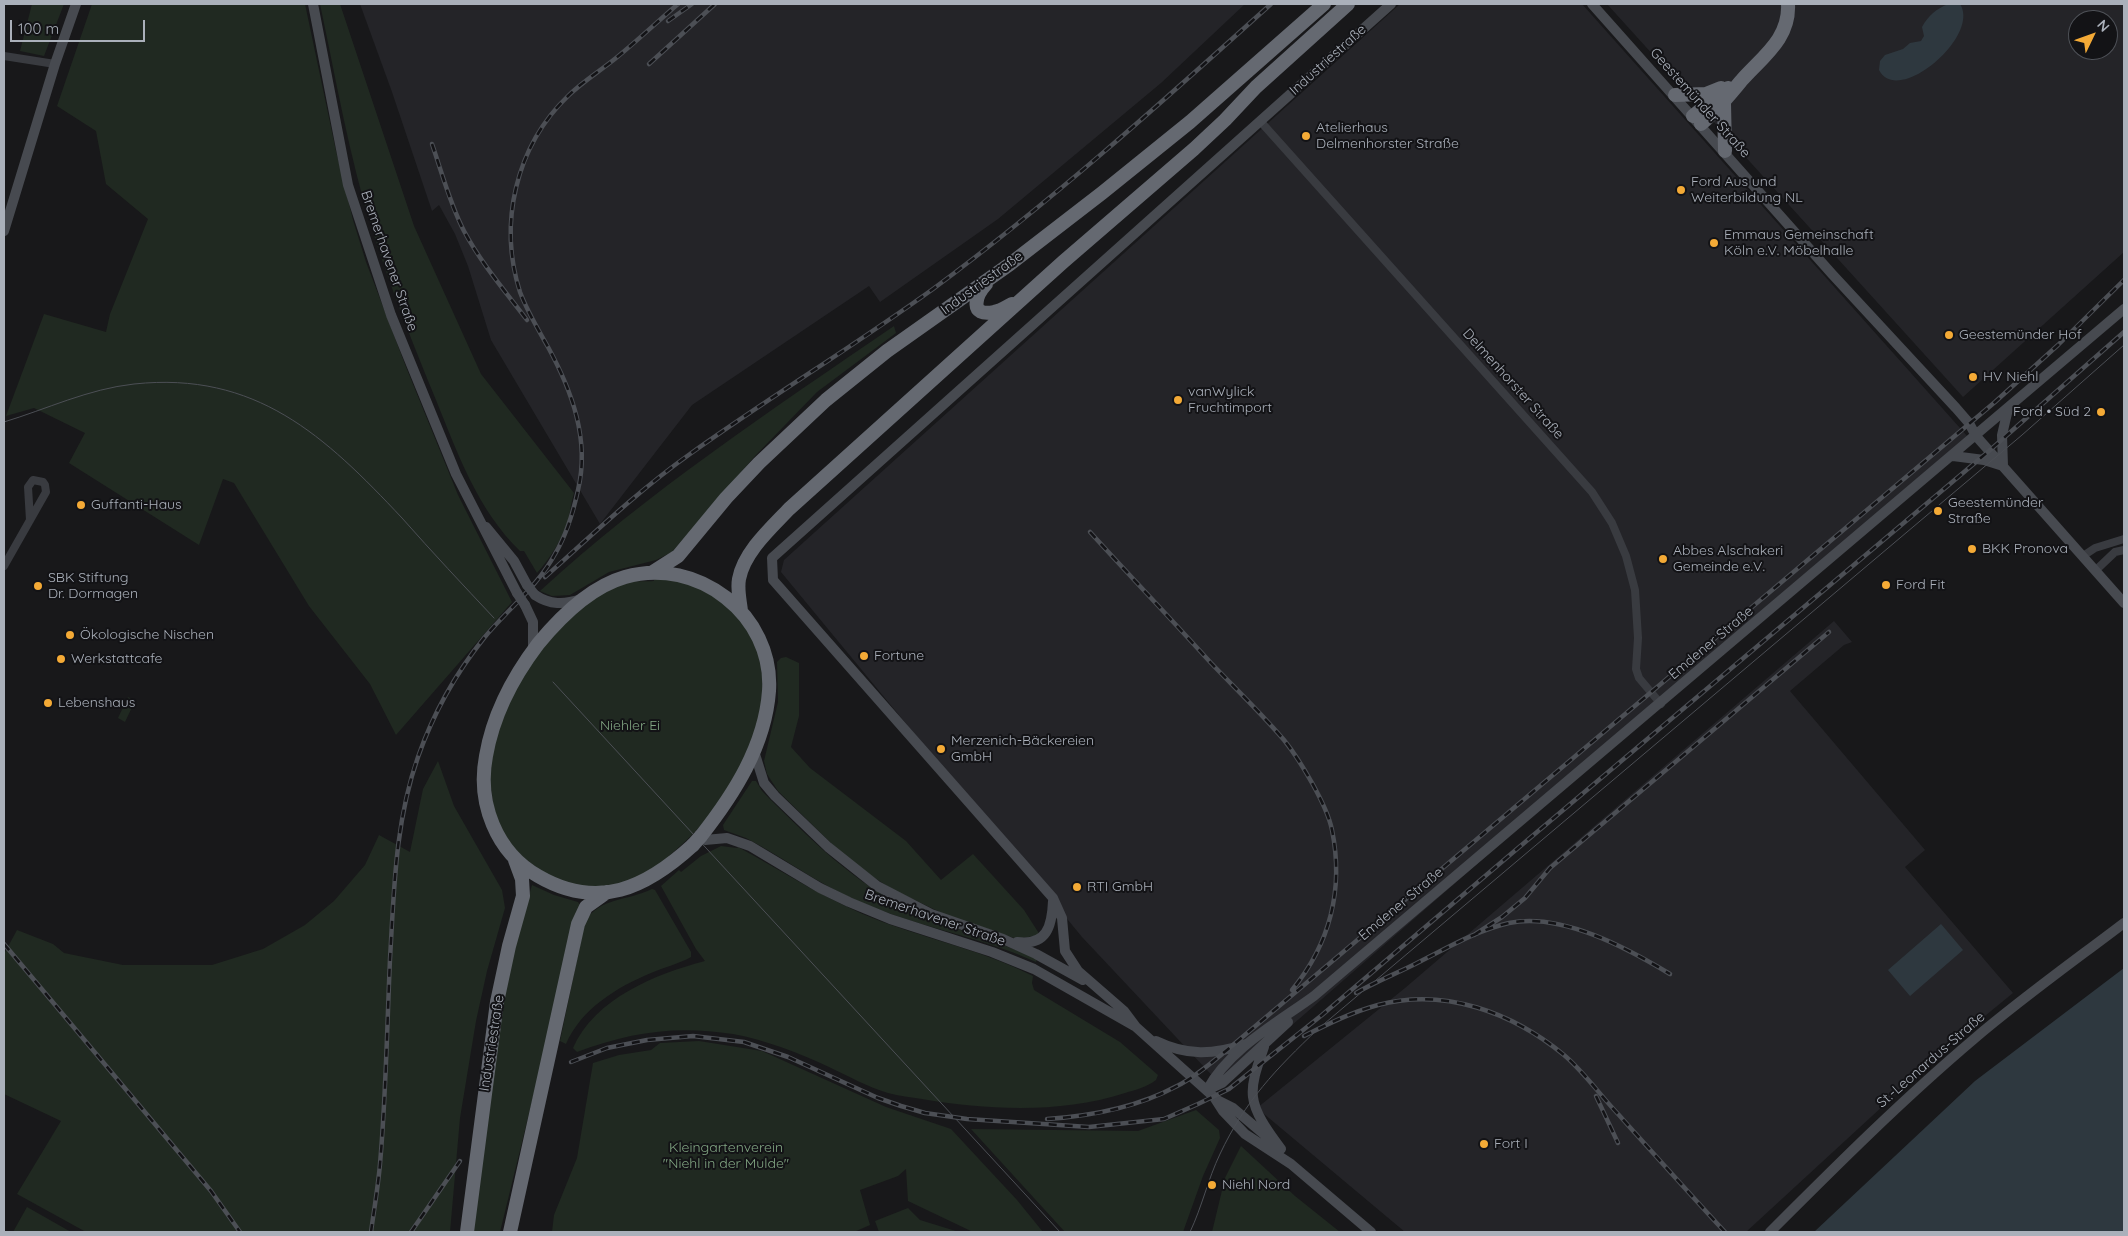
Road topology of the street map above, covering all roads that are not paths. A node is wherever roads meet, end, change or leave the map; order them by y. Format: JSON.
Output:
{"nodes":[{"id":1,"x":76,"y":4,"type":"edge"},
{"id":2,"x":313,"y":4,"type":"edge"},
{"id":3,"x":1324,"y":4,"type":"edge"},
{"id":4,"x":1348,"y":4,"type":"edge"},
{"id":5,"x":1391,"y":4,"type":"edge"},
{"id":6,"x":1592,"y":4,"type":"edge"},
{"id":7,"x":1788,"y":4,"type":"edge"},
{"id":8,"x":4,"y":56,"type":"edge"},
{"id":9,"x":55,"y":64,"type":"junction"},
{"id":10,"x":1737,"y":83,"type":"junction"},
{"id":11,"x":1675,"y":95,"type":"junction"},
{"id":12,"x":1724,"y":103,"type":"junction"},
{"id":13,"x":1697,"y":120,"type":"junction"},
{"id":14,"x":1261,"y":122,"type":"junction"},
{"id":15,"x":1725,"y":151,"type":"junction"},
{"id":16,"x":4,"y":231,"type":"edge"},
{"id":17,"x":1010,"y":264,"type":"junction"},
{"id":18,"x":1028,"y":295,"type":"junction"},
{"id":19,"x":2124,"y":309,"type":"edge"},
{"id":20,"x":2008,"y":409,"type":"junction"},
{"id":21,"x":1976,"y":436,"type":"junction"},
{"id":22,"x":1953,"y":456,"type":"junction"},
{"id":23,"x":2003,"y":466,"type":"junction"},
{"id":24,"x":476,"y":515,"type":"junction"},
{"id":25,"x":30,"y":520,"type":"junction"},
{"id":26,"x":795,"y":536,"type":"joint"},
{"id":27,"x":2124,"y":539,"type":"edge"},
{"id":28,"x":2124,"y":550,"type":"edge"},
{"id":29,"x":2084,"y":556,"type":"junction"},
{"id":30,"x":4,"y":566,"type":"edge"},
{"id":31,"x":2096,"y":570,"type":"junction"},
{"id":32,"x":647,"y":573,"type":"junction"},
{"id":33,"x":584,"y":598,"type":"junction"},
{"id":34,"x":2124,"y":603,"type":"edge"},
{"id":35,"x":741,"y":611,"type":"junction"},
{"id":36,"x":533,"y":651,"type":"junction"},
{"id":37,"x":1660,"y":704,"type":"junction"},
{"id":38,"x":754,"y":751,"type":"junction"},
{"id":39,"x":700,"y":840,"type":"junction"},
{"id":40,"x":506,"y":847,"type":"junction"},
{"id":41,"x":607,"y":892,"type":"junction"},
{"id":42,"x":1053,"y":898,"type":"junction"},
{"id":43,"x":2124,"y":923,"type":"edge"},
{"id":44,"x":1003,"y":939,"type":"junction"},
{"id":45,"x":1065,"y":950,"type":"junction"},
{"id":46,"x":1057,"y":965,"type":"junction"},
{"id":47,"x":1034,"y":970,"type":"junction"},
{"id":48,"x":1094,"y":986,"type":"junction"},
{"id":49,"x":1314,"y":996,"type":"junction"},
{"id":50,"x":1140,"y":1031,"type":"junction"},
{"id":51,"x":1251,"y":1042,"type":"junction"},
{"id":52,"x":1264,"y":1045,"type":"junction"},
{"id":53,"x":1207,"y":1090,"type":"junction"},
{"id":54,"x":1217,"y":1100,"type":"junction"},
{"id":55,"x":1281,"y":1150,"type":"junction"},
{"id":56,"x":1291,"y":1164,"type":"junction"},
{"id":57,"x":467,"y":1232,"type":"edge"},
{"id":58,"x":510,"y":1232,"type":"edge"},
{"id":59,"x":1371,"y":1232,"type":"edge"},
{"id":60,"x":1770,"y":1232,"type":"edge"}],
"edges":[{"from":1,"to":9,"type":"street"},
{"from":2,"to":24,"type":"street","name":"Bremerhavener Straße"},
{"from":3,"to":17,"type":"highway","name":"Industriestraße"},
{"from":4,"to":18,"type":"highway","name":"Industriestraße"},
{"from":5,"to":14,"type":"street","name":"Industriestraße"},
{"from":6,"to":11,"type":"street","name":"Geestemünder Straße"},
{"from":7,"to":10,"type":"highway"},
{"from":8,"to":9,"type":"street"},
{"from":9,"to":16,"type":"street"},
{"from":10,"to":11,"type":"highway"},
{"from":10,"to":12,"type":"highway"},
{"from":10,"to":13,"type":"highway"},
{"from":11,"to":13,"type":"street","name":"Geestemünder Straße"},
{"from":12,"to":13,"type":"highway"},
{"from":12,"to":15,"type":"highway"},
{"from":13,"to":15,"type":"street","name":"Geestemünder Straße"},
{"from":14,"to":26,"type":"street","name":"Industriestraße"},
{"from":14,"to":37,"type":"street","name":"Delmenhorster Straße"},
{"from":15,"to":21,"type":"street","name":"Geestemünder Straße"},
{"from":17,"to":18,"type":"highway"},
{"from":17,"to":32,"type":"highway","name":"Industriestraße"},
{"from":18,"to":35,"type":"highway","name":"Industriestraße"},
{"from":19,"to":20,"type":"street","name":"Emdener Straße"},
{"from":20,"to":21,"type":"street","name":"Emdener Straße"},
{"from":20,"to":23,"type":"street"},
{"from":21,"to":22,"type":"street","name":"Emdener Straße"},
{"from":21,"to":23,"type":"street","name":"Geestemünder Straße"},
{"from":22,"to":23,"type":"street"},
{"from":22,"to":37,"type":"street","name":"Emdener Straße"},
{"from":23,"to":29,"type":"street","name":"Geestemünder Straße"},
{"from":24,"to":33,"type":"street","name":"Bremerhavener Straße","bridge":true},
{"from":24,"to":36,"type":"street","name":"Bremerhavener Straße","bridge":true},
{"from":25,"to":25,"type":"street"},
{"from":25,"to":30,"type":"street"},
{"from":26,"to":42,"type":"street","name":"Bremerhavener Straße"},
{"from":27,"to":29,"type":"street"},
{"from":28,"to":31,"type":"street"},
{"from":29,"to":31,"type":"street","name":"Geestemünder Straße"},
{"from":31,"to":34,"type":"street","name":"Geestemünder Straße"},
{"from":32,"to":33,"type":"highway"},
{"from":32,"to":35,"type":"highway"},
{"from":33,"to":36,"type":"highway"},
{"from":35,"to":38,"type":"highway"},
{"from":36,"to":40,"type":"highway"},
{"from":37,"to":49,"type":"street","name":"Emdener Straße"},
{"from":38,"to":39,"type":"highway"},
{"from":38,"to":44,"type":"street","name":"Bremerhavener Straße"},
{"from":39,"to":41,"type":"highway"},
{"from":39,"to":47,"type":"street","name":"Bremerhavener Straße"},
{"from":40,"to":41,"type":"highway"},
{"from":40,"to":57,"type":"highway","name":"Industriestraße"},
{"from":41,"to":58,"type":"highway"},
{"from":42,"to":44,"type":"street","name":"Bremerhavener Straße"},
{"from":42,"to":45,"type":"street","name":"Bremerhavener Straße"},
{"from":43,"to":60,"type":"street","name":"St.-Leonardus-Straße"},
{"from":44,"to":46,"type":"street","name":"Bremerhavener Straße"},
{"from":45,"to":46,"type":"street"},
{"from":45,"to":48,"type":"street","name":"Bremerhavener Straße"},
{"from":46,"to":47,"type":"street"},
{"from":46,"to":48,"type":"street","name":"Bremerhavener Straße"},
{"from":47,"to":50,"type":"street","name":"Bremerhavener Straße"},
{"from":48,"to":50,"type":"street","name":"Bremerhavener Straße"},
{"from":49,"to":51,"type":"street","name":"Emdener Straße"},
{"from":49,"to":52,"type":"street","name":"Emdener Straße"},
{"from":50,"to":51,"type":"street","name":"Emdener Straße"},
{"from":50,"to":53,"type":"street","name":"Bremerhavener Straße"},
{"from":51,"to":53,"type":"street","name":"Emdener Straße"},
{"from":52,"to":53,"type":"street","name":"Emdener Straße"},
{"from":52,"to":55,"type":"street"},
{"from":53,"to":54,"type":"street","name":"Bremerhavener Straße"},
{"from":54,"to":55,"type":"street","name":"Bremerhavener Straße"},
{"from":54,"to":56,"type":"street","name":"Bremerhavener Straße"},
{"from":55,"to":56,"type":"street","name":"Bremerhavener Straße"},
{"from":56,"to":59,"type":"street","name":"Bremerhavener Straße"}]}
